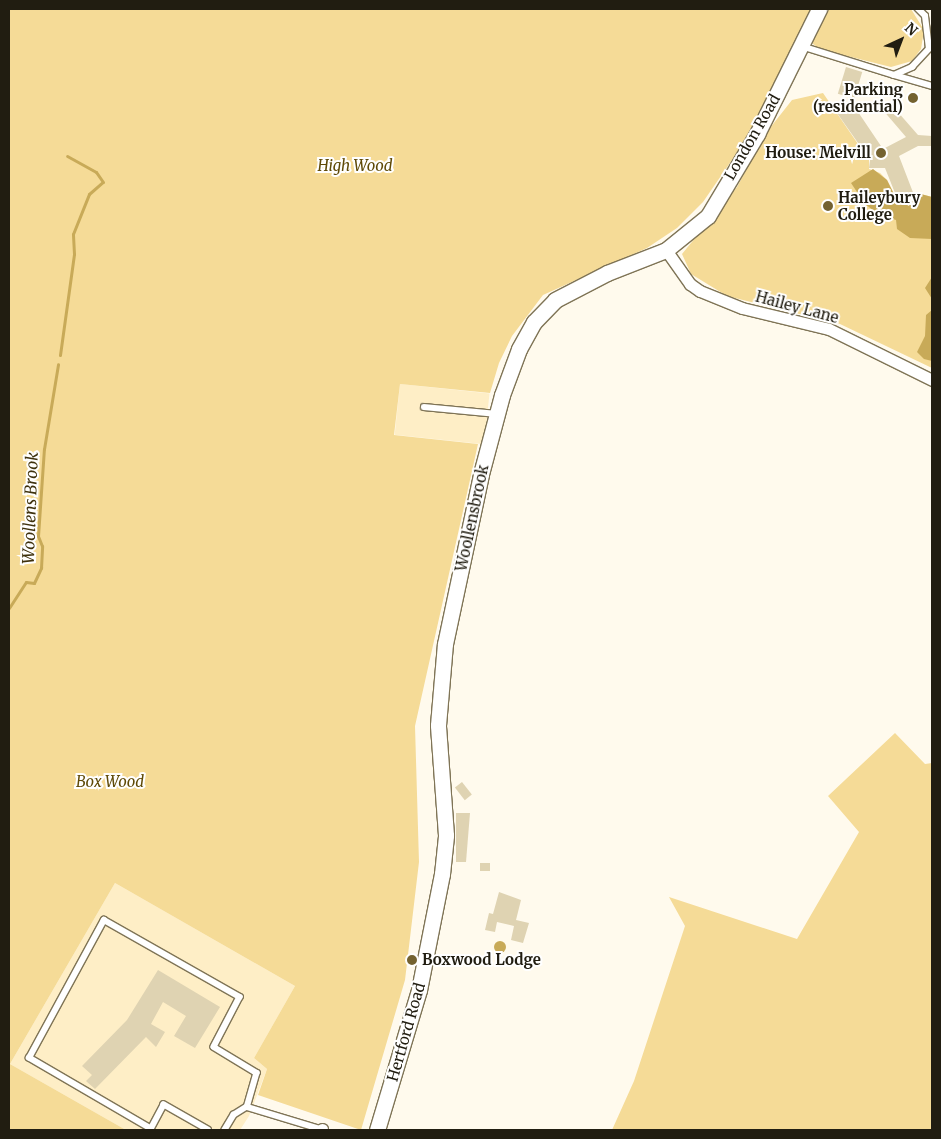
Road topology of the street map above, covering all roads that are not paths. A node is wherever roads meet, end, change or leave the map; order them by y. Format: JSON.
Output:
{"nodes":[{"id":1,"x":819,"y":9,"type":"edge"},
{"id":2,"x":918,"y":9,"type":"edge"},
{"id":3,"x":801,"y":46,"type":"junction"},
{"id":4,"x":894,"y":75,"type":"junction"},
{"id":5,"x":932,"y":86,"type":"edge"},
{"id":6,"x":666,"y":250,"type":"junction"},
{"id":7,"x":932,"y":380,"type":"edge"},
{"id":8,"x":424,"y":407,"type":"dead end"},
{"id":9,"x":497,"y":414,"type":"junction"},
{"id":10,"x":442,"y":874,"type":"joint"},
{"id":11,"x":247,"y":1107,"type":"junction"},
{"id":12,"x":208,"y":1130,"type":"edge"},
{"id":13,"x":225,"y":1130,"type":"edge"},
{"id":14,"x":323,"y":1130,"type":"edge"},
{"id":15,"x":377,"y":1130,"type":"edge"}],
"edges":[{"from":1,"to":3,"type":"main road","name":"London Road"},
{"from":2,"to":4,"type":"lane"},
{"from":3,"to":4,"type":"lane"},
{"from":3,"to":6,"type":"main road","name":"London Road"},
{"from":4,"to":5,"type":"lane"},
{"from":6,"to":7,"type":"street","name":"Hailey Lane"},
{"from":6,"to":9,"type":"main road","name":"Woollensbrook"},
{"from":8,"to":9,"type":"lane"},
{"from":9,"to":10,"type":"main road","name":"Woollensbrook"},
{"from":10,"to":15,"type":"main road","name":"Hertford Road"},
{"from":11,"to":12,"type":"lane"},
{"from":11,"to":13,"type":"lane"},
{"from":11,"to":14,"type":"lane"}]}
